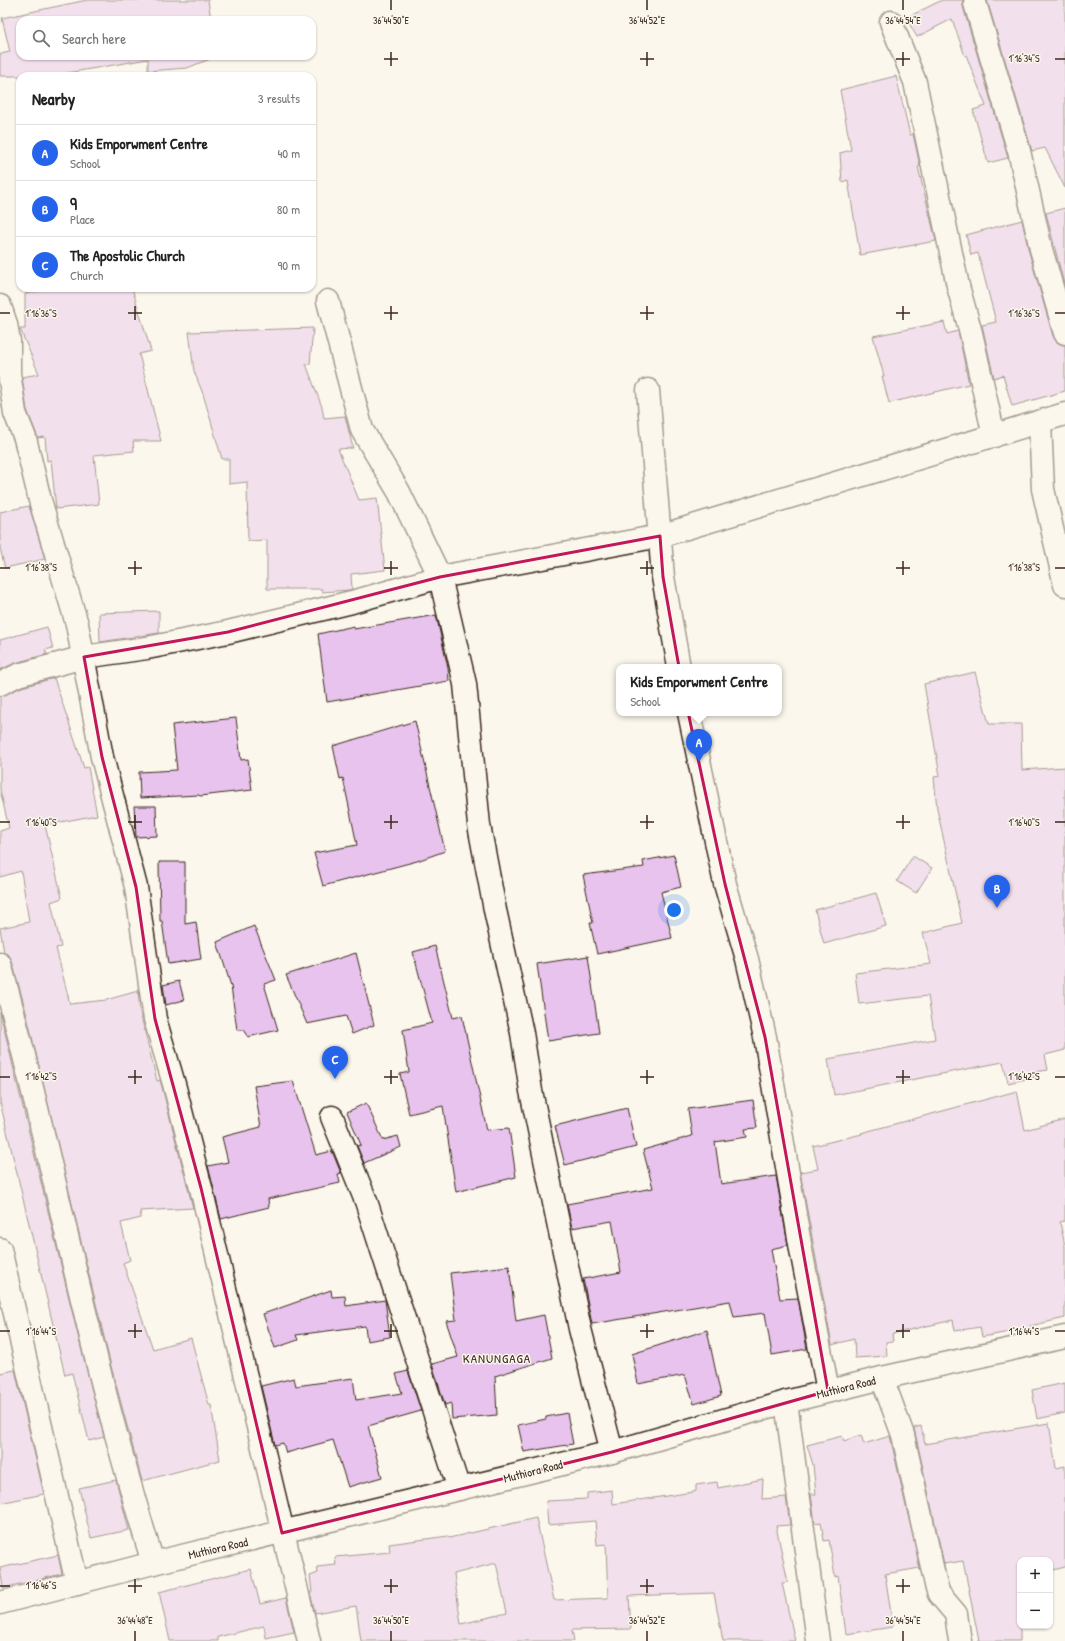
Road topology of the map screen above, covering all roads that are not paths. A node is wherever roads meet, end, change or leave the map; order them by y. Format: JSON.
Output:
{"nodes":[{"id":1,"x":975,"y":3,"type":"dead end"},
{"id":2,"x":891,"y":22,"type":"dead end"},
{"id":3,"x":328,"y":301,"type":"dead end"},
{"id":4,"x":0,"y":306,"type":"edge"},
{"id":5,"x":1065,"y":333,"type":"edge"},
{"id":6,"x":648,"y":390,"type":"dead end"},
{"id":7,"x":1065,"y":414,"type":"edge"},
{"id":8,"x":1040,"y":422,"type":"junction"},
{"id":9,"x":994,"y":436,"type":"junction"},
{"id":10,"x":660,"y":536,"type":"junction"},
{"id":11,"x":440,"y":577,"type":"junction"},
{"id":12,"x":1065,"y":585,"type":"edge"},
{"id":13,"x":84,"y":657,"type":"junction"},
{"id":14,"x":678,"y":664,"type":"edge"},
{"id":15,"x":0,"y":684,"type":"edge"},
{"id":16,"x":690,"y":716,"type":"edge"},
{"id":17,"x":0,"y":964,"type":"edge"},
{"id":18,"x":332,"y":1117,"type":"dead end"},
{"id":19,"x":0,"y":1249,"type":"edge"},
{"id":20,"x":1065,"y":1337,"type":"edge"},
{"id":21,"x":882,"y":1378,"type":"junction"},
{"id":22,"x":828,"y":1391,"type":"junction"},
{"id":23,"x":786,"y":1402,"type":"junction"},
{"id":24,"x":612,"y":1452,"type":"junction"},
{"id":25,"x":459,"y":1489,"type":"junction"},
{"id":26,"x":282,"y":1532,"type":"junction"},
{"id":27,"x":153,"y":1563,"type":"junction"},
{"id":28,"x":77,"y":1583,"type":"junction"},
{"id":29,"x":0,"y":1603,"type":"edge"},
{"id":30,"x":309,"y":1641,"type":"edge"},
{"id":31,"x":818,"y":1641,"type":"edge"},
{"id":32,"x":960,"y":1641,"type":"edge"}],
"edges":[{"from":1,"to":5,"type":"street"},
{"from":2,"to":9,"type":"street"},
{"from":3,"to":11,"type":"street"},
{"from":4,"to":13,"type":"street"},
{"from":6,"to":10,"type":"street"},
{"from":7,"to":8,"type":"street"},
{"from":8,"to":9,"type":"street"},
{"from":8,"to":12,"type":"street"},
{"from":9,"to":10,"type":"street"},
{"from":10,"to":11,"type":"street"},
{"from":10,"to":14,"type":"street"},
{"from":11,"to":13,"type":"street"},
{"from":11,"to":24,"type":"street"},
{"from":13,"to":15,"type":"street"},
{"from":13,"to":26,"type":"street"},
{"from":16,"to":22,"type":"street"},
{"from":17,"to":27,"type":"street"},
{"from":18,"to":25,"type":"street"},
{"from":19,"to":28,"type":"street"},
{"from":20,"to":21,"type":"street","name":"Muthiora Road"},
{"from":21,"to":22,"type":"street","name":"Muthiora Road"},
{"from":21,"to":32,"type":"street"},
{"from":22,"to":23,"type":"street","name":"Muthiora Road"},
{"from":23,"to":24,"type":"street","name":"Muthiora Road"},
{"from":23,"to":31,"type":"street"},
{"from":24,"to":25,"type":"street","name":"Muthiora Road"},
{"from":25,"to":26,"type":"street","name":"Muthiora Road"},
{"from":26,"to":27,"type":"street","name":"Muthiora Road"},
{"from":26,"to":30,"type":"street"},
{"from":27,"to":28,"type":"street","name":"Muthiora Road"},
{"from":28,"to":29,"type":"street","name":"Muthiora Road"}]}
